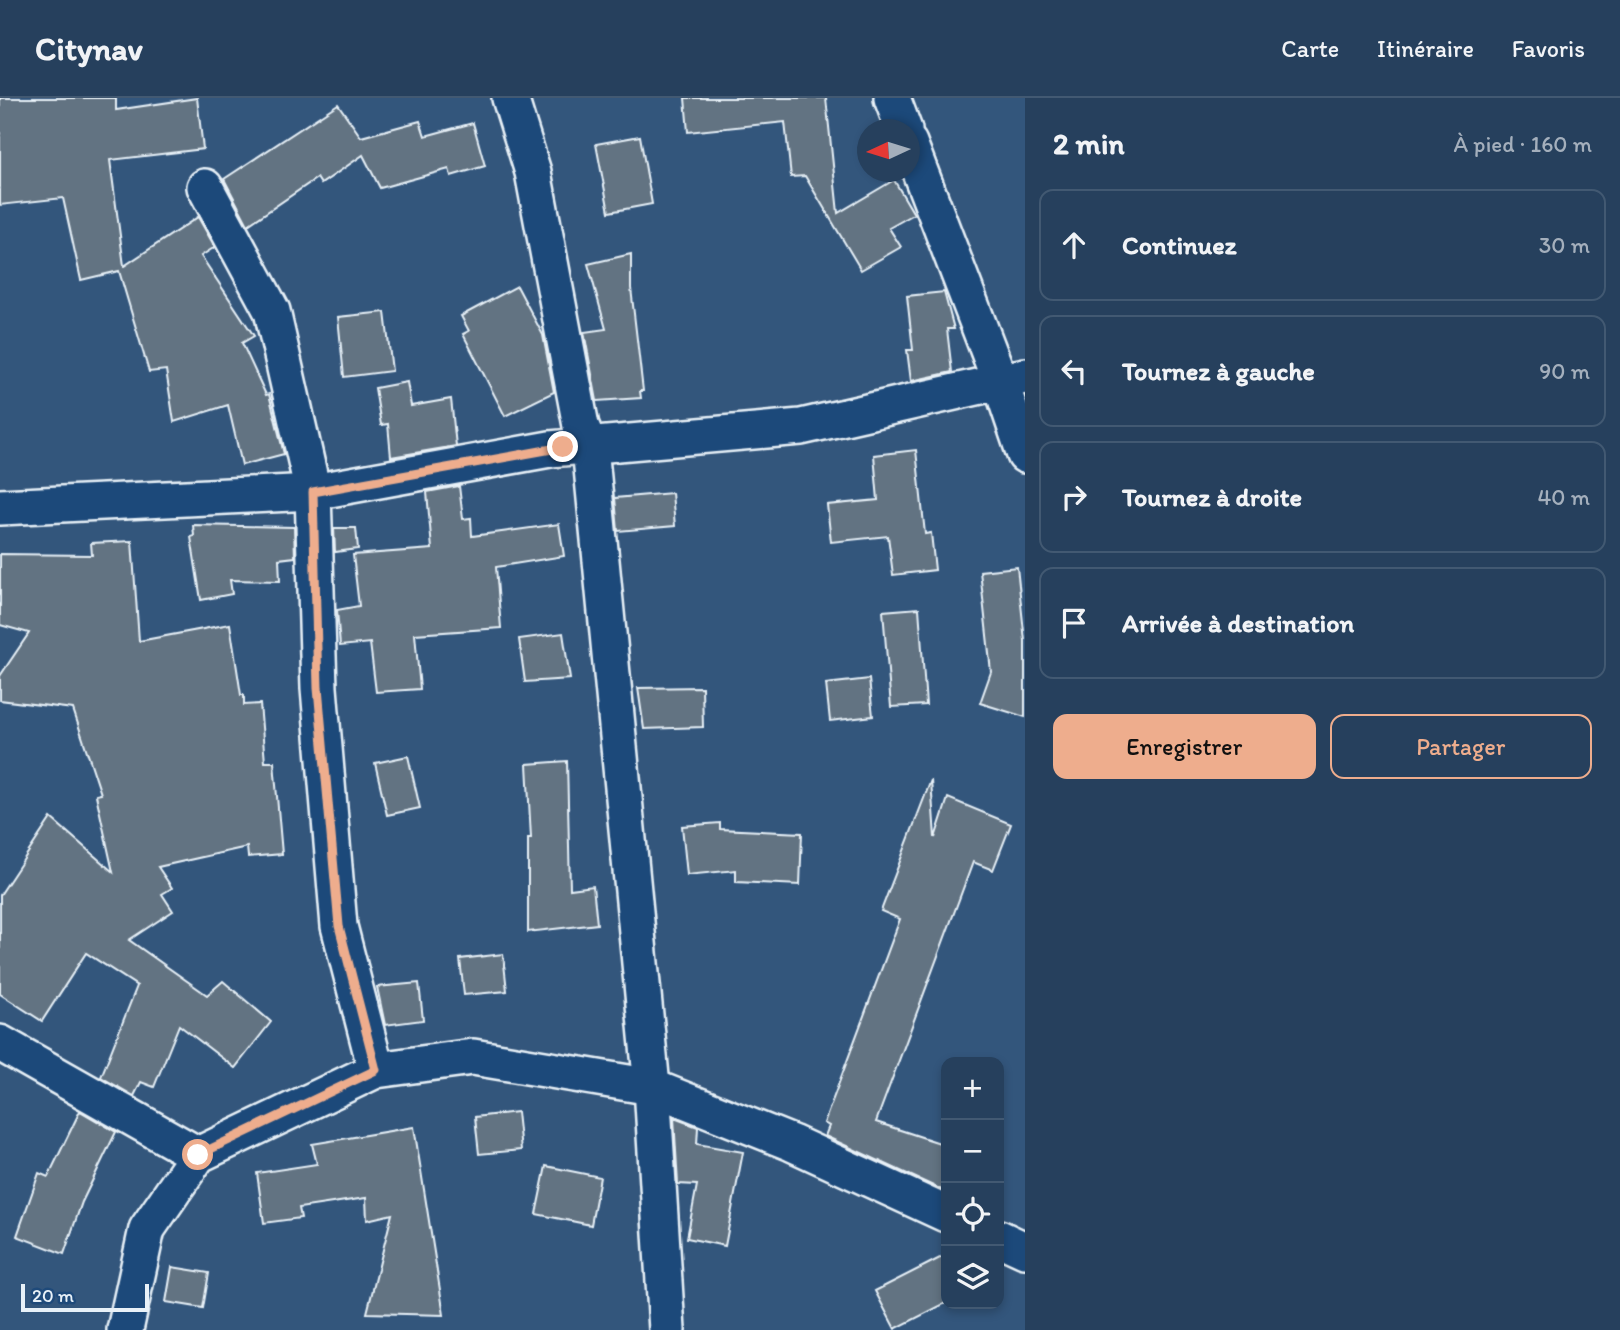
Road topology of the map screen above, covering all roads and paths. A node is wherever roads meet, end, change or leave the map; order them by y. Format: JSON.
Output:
{"nodes":[{"id":1,"x":510,"y":98,"type":"edge"},
{"id":2,"x":892,"y":98,"type":"edge"},
{"id":3,"x":900,"y":119,"type":"edge"},
{"id":4,"x":920,"y":168,"type":"edge"},
{"id":5,"x":205,"y":187,"type":"dead end"},
{"id":6,"x":1013,"y":379,"type":"edge"},
{"id":7,"x":590,"y":447,"type":"junction"},
{"id":8,"x":1025,"y":455,"type":"edge"},
{"id":9,"x":313,"y":492,"type":"junction"},
{"id":10,"x":0,"y":507,"type":"edge"},
{"id":11,"x":0,"y":1043,"type":"edge"},
{"id":12,"x":376,"y":1070,"type":"junction"},
{"id":13,"x":652,"y":1087,"type":"junction"},
{"id":14,"x":198,"y":1155,"type":"junction"},
{"id":15,"x":941,"y":1212,"type":"edge"},
{"id":16,"x":1004,"y":1240,"type":"edge"},
{"id":17,"x":1025,"y":1250,"type":"edge"},
{"id":18,"x":125,"y":1330,"type":"edge"},
{"id":19,"x":667,"y":1330,"type":"edge"}],
"edges":[{"from":1,"to":7,"type":"street"},
{"from":2,"to":3,"type":"street"},
{"from":4,"to":6,"type":"street"},
{"from":5,"to":9,"type":"street"},
{"from":6,"to":7,"type":"street"},
{"from":6,"to":8,"type":"street"},
{"from":7,"to":9,"type":"street"},
{"from":7,"to":13,"type":"street"},
{"from":9,"to":10,"type":"street"},
{"from":9,"to":12,"type":"street"},
{"from":11,"to":14,"type":"street"},
{"from":12,"to":13,"type":"street"},
{"from":12,"to":14,"type":"street"},
{"from":13,"to":15,"type":"street"},
{"from":13,"to":19,"type":"street"},
{"from":14,"to":18,"type":"street"},
{"from":16,"to":17,"type":"street"}]}
